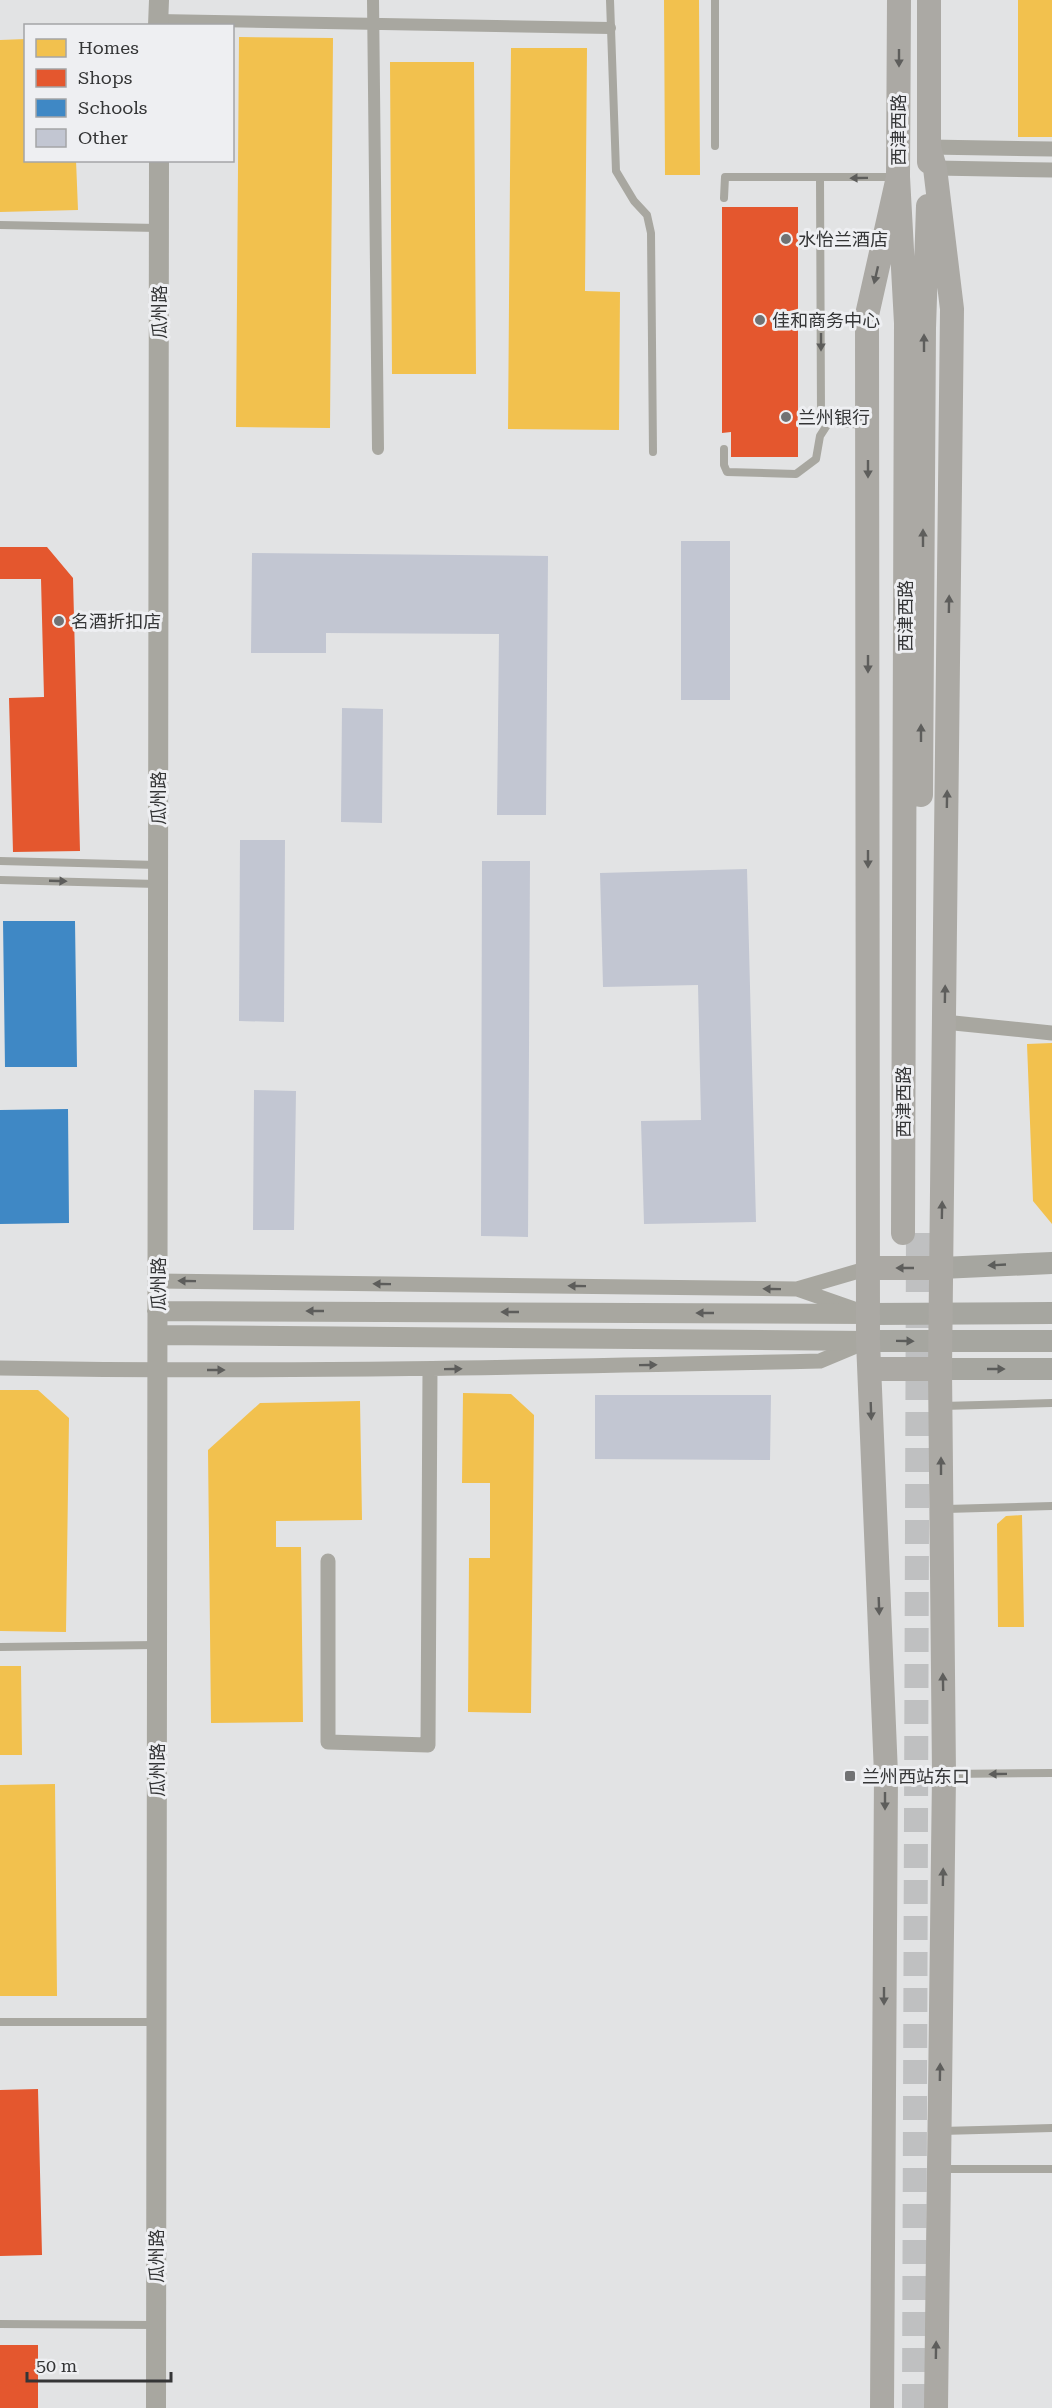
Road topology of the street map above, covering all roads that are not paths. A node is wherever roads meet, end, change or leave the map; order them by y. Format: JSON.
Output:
{"nodes":[{"id":1,"x":159,"y":0,"type":"edge"},
{"id":2,"x":373,"y":0,"type":"edge"},
{"id":3,"x":610,"y":0,"type":"edge"},
{"id":4,"x":715,"y":0,"type":"edge"},
{"id":5,"x":899,"y":0,"type":"edge"},
{"id":6,"x":929,"y":0,"type":"edge"},
{"id":7,"x":373,"y":22,"type":"junction"},
{"id":8,"x":158,"y":23,"type":"edge"},
{"id":9,"x":610,"y":28,"type":"junction"},
{"id":10,"x":715,"y":146,"type":"dead end"},
{"id":11,"x":1052,"y":149,"type":"edge"},
{"id":12,"x":932,"y":157,"type":"junction"},
{"id":13,"x":159,"y":162,"type":"edge"},
{"id":14,"x":1052,"y":170,"type":"edge"},
{"id":15,"x":898,"y":177,"type":"junction"},
{"id":16,"x":820,"y":178,"type":"junction"},
{"id":17,"x":724,"y":198,"type":"dead end"},
{"id":18,"x":0,"y":225,"type":"edge"},
{"id":19,"x":159,"y":228,"type":"junction"},
{"id":20,"x":830,"y":422,"type":"junction"},
{"id":21,"x":868,"y":425,"type":"junction"},
{"id":22,"x":378,"y":449,"type":"dead end"},
{"id":23,"x":723,"y":449,"type":"dead end"},
{"id":24,"x":653,"y":452,"type":"dead end"},
{"id":25,"x":0,"y":861,"type":"edge"},
{"id":26,"x":158,"y":874,"type":"junction"},
{"id":27,"x":0,"y":880,"type":"edge"},
{"id":28,"x":944,"y":1022,"type":"junction"},
{"id":29,"x":1052,"y":1033,"type":"edge"},
{"id":30,"x":1052,"y":1263,"type":"edge"},
{"id":31,"x":869,"y":1268,"type":"junction"},
{"id":32,"x":941,"y":1268,"type":"junction"},
{"id":33,"x":158,"y":1281,"type":"junction"},
{"id":34,"x":797,"y":1289,"type":"junction"},
{"id":35,"x":157,"y":1311,"type":"junction"},
{"id":36,"x":1052,"y":1313,"type":"edge"},
{"id":37,"x":869,"y":1314,"type":"junction"},
{"id":38,"x":941,"y":1315,"type":"junction"},
{"id":39,"x":158,"y":1335,"type":"junction"},
{"id":40,"x":868,"y":1341,"type":"junction"},
{"id":41,"x":1052,"y":1341,"type":"edge"},
{"id":42,"x":941,"y":1342,"type":"junction"},
{"id":43,"x":0,"y":1368,"type":"edge"},
{"id":44,"x":870,"y":1368,"type":"junction"},
{"id":45,"x":430,"y":1369,"type":"junction"},
{"id":46,"x":940,"y":1369,"type":"junction"},
{"id":47,"x":1052,"y":1369,"type":"edge"},
{"id":48,"x":158,"y":1371,"type":"junction"},
{"id":49,"x":1052,"y":1403,"type":"edge"},
{"id":50,"x":941,"y":1406,"type":"junction"},
{"id":51,"x":1052,"y":1506,"type":"edge"},
{"id":52,"x":941,"y":1510,"type":"junction"},
{"id":53,"x":328,"y":1561,"type":"dead end"},
{"id":54,"x":157,"y":1645,"type":"junction"},
{"id":55,"x":0,"y":1647,"type":"edge"},
{"id":56,"x":1052,"y":1773,"type":"edge"},
{"id":57,"x":944,"y":1774,"type":"junction"},
{"id":58,"x":0,"y":2022,"type":"edge"},
{"id":59,"x":156,"y":2022,"type":"junction"},
{"id":60,"x":1052,"y":2128,"type":"edge"},
{"id":61,"x":939,"y":2131,"type":"junction"},
{"id":62,"x":938,"y":2169,"type":"junction"},
{"id":63,"x":1052,"y":2169,"type":"edge"},
{"id":64,"x":0,"y":2324,"type":"edge"},
{"id":65,"x":156,"y":2325,"type":"junction"},
{"id":66,"x":156,"y":2408,"type":"edge"},
{"id":67,"x":882,"y":2408,"type":"edge"},
{"id":68,"x":936,"y":2408,"type":"edge"}],
"edges":[{"from":1,"to":8,"type":"street"},
{"from":2,"to":7,"type":"street"},
{"from":3,"to":9,"type":"lane"},
{"from":4,"to":10,"type":"lane"},
{"from":5,"to":15,"type":"main road","name":"西津西路","one_way":true},
{"from":6,"to":12,"type":"main road","name":"西津西路"},
{"from":7,"to":8,"type":"street"},
{"from":7,"to":9,"type":"street"},
{"from":7,"to":22,"type":"street"},
{"from":9,"to":24,"type":"lane"},
{"from":11,"to":12,"type":"street"},
{"from":12,"to":14,"type":"street"},
{"from":15,"to":12,"type":"main road","name":"西津西路","one_way":true},
{"from":28,"to":12,"type":"main road","one_way":true},
{"from":13,"to":19,"type":"street","name":"瓜州路"},
{"from":15,"to":16,"type":"lane","one_way":true},
{"from":15,"to":21,"type":"main road","one_way":true},
{"from":16,"to":17,"type":"lane"},
{"from":16,"to":20,"type":"lane","one_way":true},
{"from":18,"to":19,"type":"lane"},
{"from":19,"to":26,"type":"street","name":"瓜州路"},
{"from":20,"to":21,"type":"lane"},
{"from":20,"to":23,"type":"lane"},
{"from":21,"to":31,"type":"main road","one_way":true},
{"from":25,"to":26,"type":"lane"},
{"from":27,"to":26,"type":"lane","one_way":true},
{"from":26,"to":33,"type":"street","name":"瓜州路"},
{"from":28,"to":29,"type":"street"},
{"from":32,"to":28,"type":"main road","one_way":true},
{"from":30,"to":32,"type":"main road","one_way":true},
{"from":32,"to":31,"type":"main road","one_way":true},
{"from":31,"to":34,"type":"street"},
{"from":31,"to":37,"type":"main road"},
{"from":32,"to":38,"type":"main road"},
{"from":34,"to":33,"type":"street","one_way":true},
{"from":33,"to":35,"type":"street","name":"瓜州路"},
{"from":34,"to":37,"type":"street"},
{"from":37,"to":35,"type":"street","one_way":true},
{"from":35,"to":39,"type":"street","name":"瓜州路"},
{"from":36,"to":38,"type":"main road"},
{"from":37,"to":38,"type":"main road"},
{"from":37,"to":40,"type":"main road"},
{"from":38,"to":42,"type":"main road"},
{"from":39,"to":40,"type":"street"},
{"from":39,"to":48,"type":"street","name":"瓜州路"},
{"from":40,"to":42,"type":"main road","one_way":true},
{"from":40,"to":44,"type":"main road"},
{"from":45,"to":40,"type":"street","one_way":true},
{"from":41,"to":42,"type":"main road"},
{"from":42,"to":46,"type":"main road"},
{"from":43,"to":48,"type":"street"},
{"from":44,"to":46,"type":"main road"},
{"from":44,"to":67,"type":"main road","one_way":true},
{"from":48,"to":45,"type":"street","one_way":true},
{"from":45,"to":53,"type":"street"},
{"from":46,"to":47,"type":"main road","one_way":true},
{"from":46,"to":50,"type":"main road"},
{"from":48,"to":54,"type":"street","name":"瓜州路"},
{"from":49,"to":50,"type":"lane"},
{"from":52,"to":50,"type":"main road","one_way":true},
{"from":51,"to":52,"type":"lane"},
{"from":57,"to":52,"type":"main road","one_way":true},
{"from":54,"to":55,"type":"lane"},
{"from":54,"to":59,"type":"street","name":"瓜州路"},
{"from":56,"to":57,"type":"lane","one_way":true},
{"from":61,"to":57,"type":"main road","one_way":true},
{"from":58,"to":59,"type":"lane"},
{"from":59,"to":65,"type":"street","name":"瓜州路"},
{"from":60,"to":61,"type":"lane"},
{"from":61,"to":62,"type":"main road"},
{"from":62,"to":63,"type":"lane"},
{"from":68,"to":62,"type":"main road","one_way":true},
{"from":64,"to":65,"type":"lane"},
{"from":65,"to":66,"type":"street","name":"瓜州路"}]}
